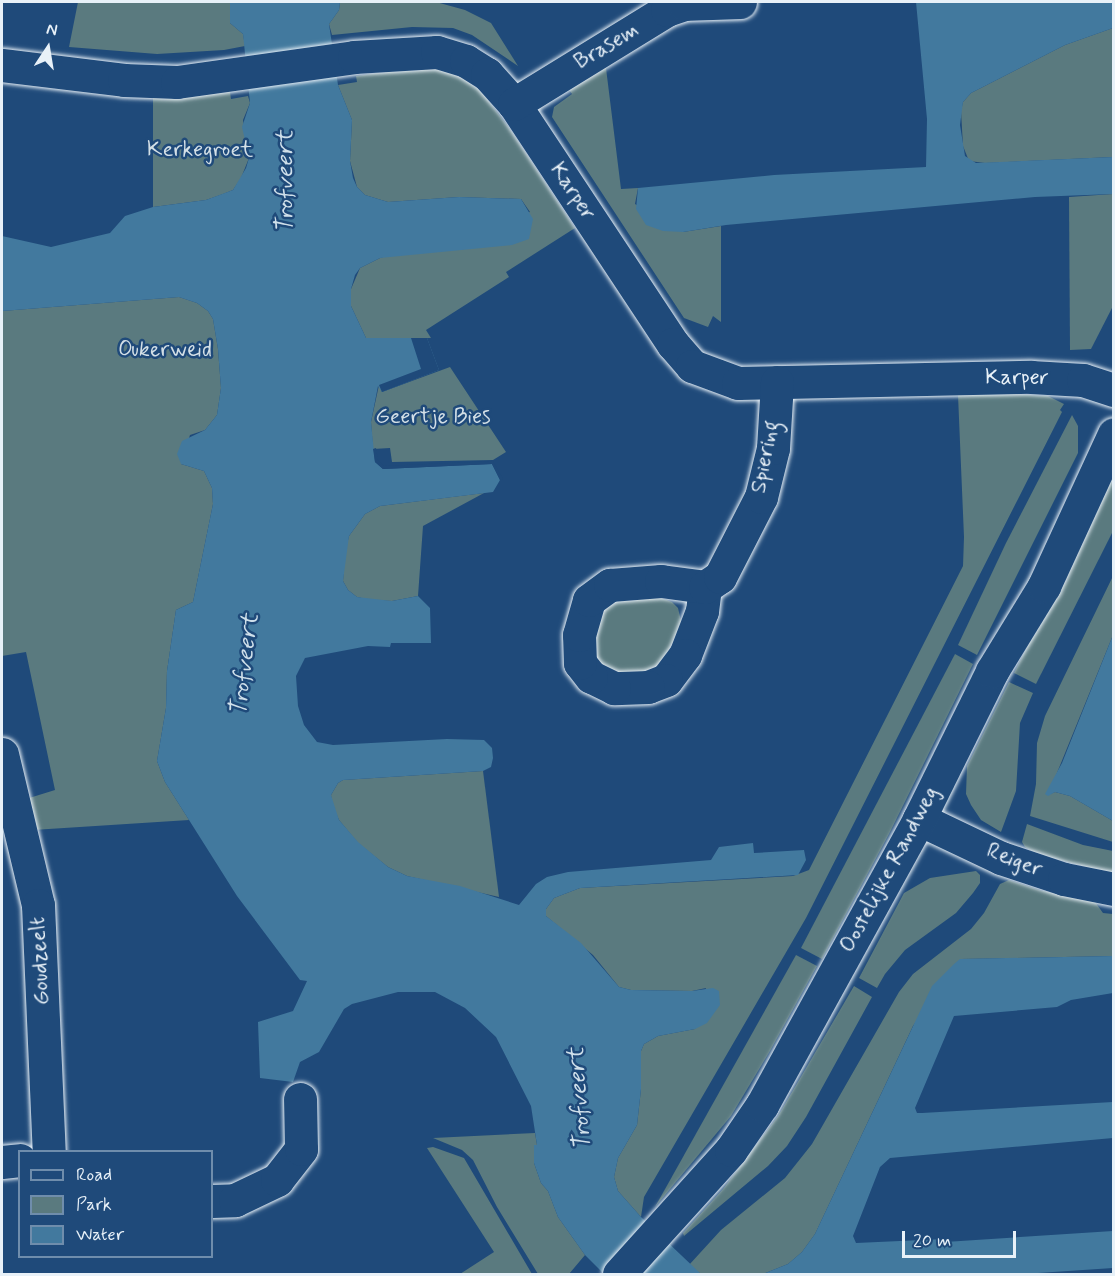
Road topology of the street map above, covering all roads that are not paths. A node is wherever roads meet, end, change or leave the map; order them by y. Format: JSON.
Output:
{"nodes":[{"id":1,"x":740,"y":2,"type":"edge"},
{"id":2,"x":2,"y":65,"type":"edge"},
{"id":3,"x":514,"y":104,"type":"junction"},
{"id":4,"x":777,"y":382,"type":"junction"},
{"id":5,"x":1113,"y":390,"type":"edge"},
{"id":6,"x":1113,"y":434,"type":"edge"},
{"id":7,"x":705,"y":587,"type":"dead end"},
{"id":8,"x":3,"y":768,"type":"edge"},
{"id":9,"x":919,"y":819,"type":"junction"},
{"id":10,"x":1113,"y":889,"type":"edge"},
{"id":11,"x":300,"y":1099,"type":"dead end"},
{"id":12,"x":49,"y":1150,"type":"edge"},
{"id":13,"x":18,"y":1161,"type":"edge"},
{"id":14,"x":2,"y":1162,"type":"edge"},
{"id":15,"x":213,"y":1200,"type":"edge"},
{"id":16,"x":619,"y":1275,"type":"edge"}],
"edges":[{"from":1,"to":3,"type":"street","name":"Brasem"},
{"from":2,"to":3,"type":"street","name":"Karper"},
{"from":3,"to":4,"type":"street","name":"Karper"},
{"from":4,"to":5,"type":"street","name":"Karper"},
{"from":4,"to":7,"type":"street","name":"Spiering"},
{"from":6,"to":9,"type":"street","name":"Oostelijke Randweg"},
{"from":8,"to":12,"type":"street","name":"Goudzeelt"},
{"from":9,"to":10,"type":"street","name":"Reiger"},
{"from":9,"to":16,"type":"street","name":"Oostelijke Randweg"},
{"from":11,"to":15,"type":"street"},
{"from":13,"to":14,"type":"street"}]}
